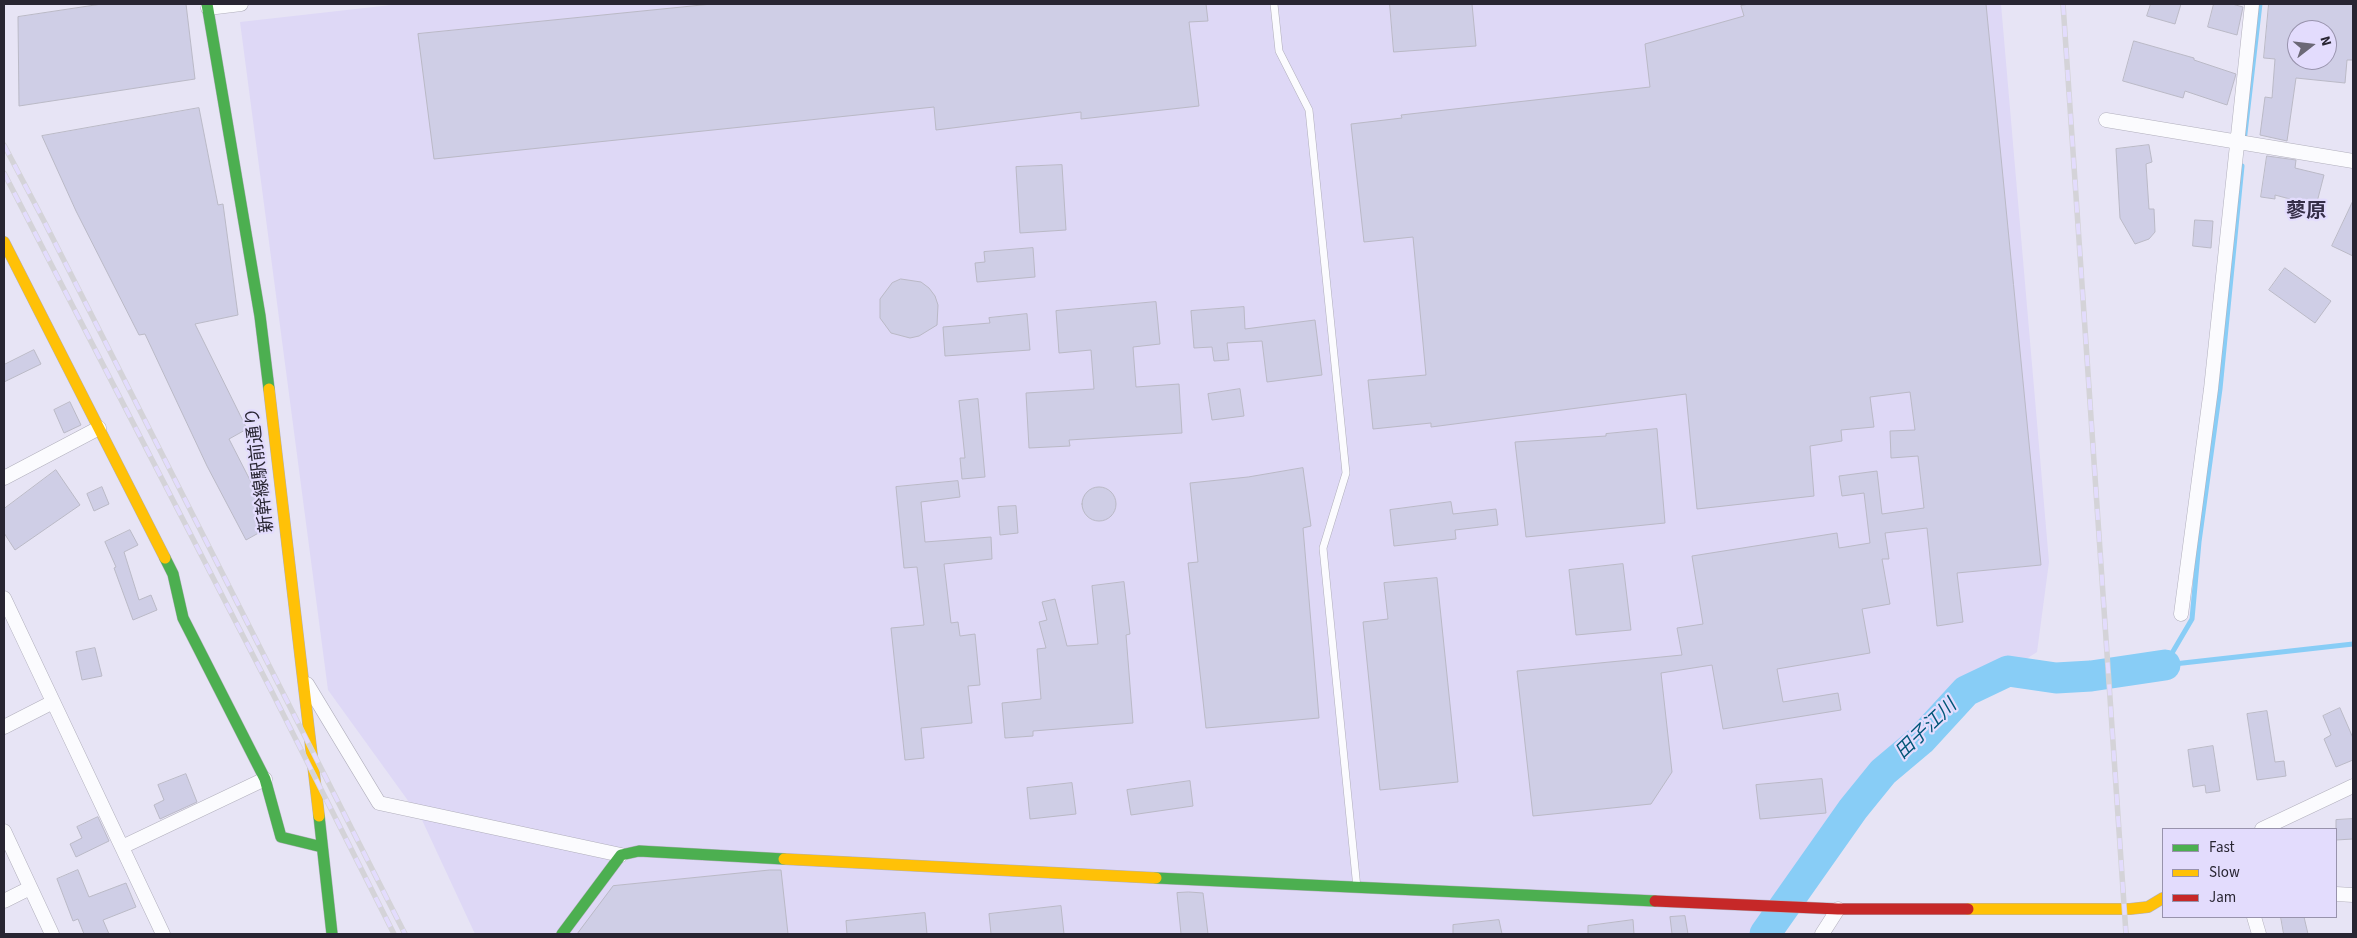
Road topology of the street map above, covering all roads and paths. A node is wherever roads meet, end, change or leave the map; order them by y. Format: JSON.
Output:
{"nodes":[{"id":1,"x":241,"y":4,"type":"edge"},
{"id":2,"x":1274,"y":4,"type":"edge"},
{"id":3,"x":2252,"y":4,"type":"edge"},
{"id":4,"x":207,"y":6,"type":"edge"},
{"id":5,"x":2106,"y":120,"type":"dead end"},
{"id":6,"x":2236,"y":142,"type":"junction"},
{"id":7,"x":2353,"y":161,"type":"edge"},
{"id":8,"x":4,"y":242,"type":"edge"},
{"id":9,"x":100,"y":428,"type":"junction"},
{"id":10,"x":4,"y":478,"type":"edge"},
{"id":11,"x":4,"y":598,"type":"edge"},
{"id":12,"x":2181,"y":614,"type":"dead end"},
{"id":13,"x":304,"y":679,"type":"junction"},
{"id":14,"x":53,"y":702,"type":"junction"},
{"id":15,"x":4,"y":727,"type":"edge"},
{"id":16,"x":265,"y":779,"type":"junction"},
{"id":17,"x":2353,"y":786,"type":"edge"},
{"id":18,"x":2264,"y":828,"type":"edge"},
{"id":19,"x":4,"y":831,"type":"edge"},
{"id":20,"x":122,"y":847,"type":"junction"},
{"id":21,"x":322,"y":848,"type":"junction"},
{"id":22,"x":621,"y":855,"type":"junction"},
{"id":23,"x":30,"y":888,"type":"junction"},
{"id":24,"x":1358,"y":889,"type":"junction"},
{"id":25,"x":2337,"y":894,"type":"edge"},
{"id":26,"x":2353,"y":895,"type":"edge"},
{"id":27,"x":2162,"y":899,"type":"edge"},
{"id":28,"x":4,"y":900,"type":"edge"},
{"id":29,"x":1838,"y":909,"type":"junction"},
{"id":30,"x":2254,"y":918,"type":"edge"},
{"id":31,"x":52,"y":934,"type":"edge"},
{"id":32,"x":163,"y":934,"type":"edge"},
{"id":33,"x":332,"y":934,"type":"edge"},
{"id":34,"x":562,"y":934,"type":"edge"},
{"id":35,"x":1822,"y":934,"type":"edge"},
{"id":36,"x":2259,"y":934,"type":"edge"}],
"edges":[{"from":1,"to":4,"type":"street"},
{"from":2,"to":24,"type":"lane"},
{"from":3,"to":6,"type":"street"},
{"from":4,"to":13,"type":"street","name":"新幹線駅前通り"},
{"from":5,"to":6,"type":"street"},
{"from":6,"to":7,"type":"street"},
{"from":6,"to":12,"type":"street"},
{"from":8,"to":9,"type":"street"},
{"from":9,"to":10,"type":"street"},
{"from":9,"to":16,"type":"street"},
{"from":11,"to":14,"type":"street"},
{"from":13,"to":21,"type":"street","name":"新幹線駅前通り"},
{"from":13,"to":22,"type":"street"},
{"from":14,"to":15,"type":"street"},
{"from":14,"to":20,"type":"street"},
{"from":16,"to":20,"type":"street"},
{"from":16,"to":21,"type":"street"},
{"from":17,"to":18,"type":"street"},
{"from":19,"to":23,"type":"street"},
{"from":20,"to":32,"type":"street"},
{"from":21,"to":33,"type":"street","name":"新幹線駅前通り"},
{"from":22,"to":24,"type":"street"},
{"from":22,"to":34,"type":"street"},
{"from":23,"to":28,"type":"street"},
{"from":23,"to":31,"type":"street"},
{"from":24,"to":29,"type":"street"},
{"from":25,"to":26,"type":"street"},
{"from":27,"to":29,"type":"street"},
{"from":29,"to":35,"type":"street"},
{"from":30,"to":36,"type":"street"}]}
